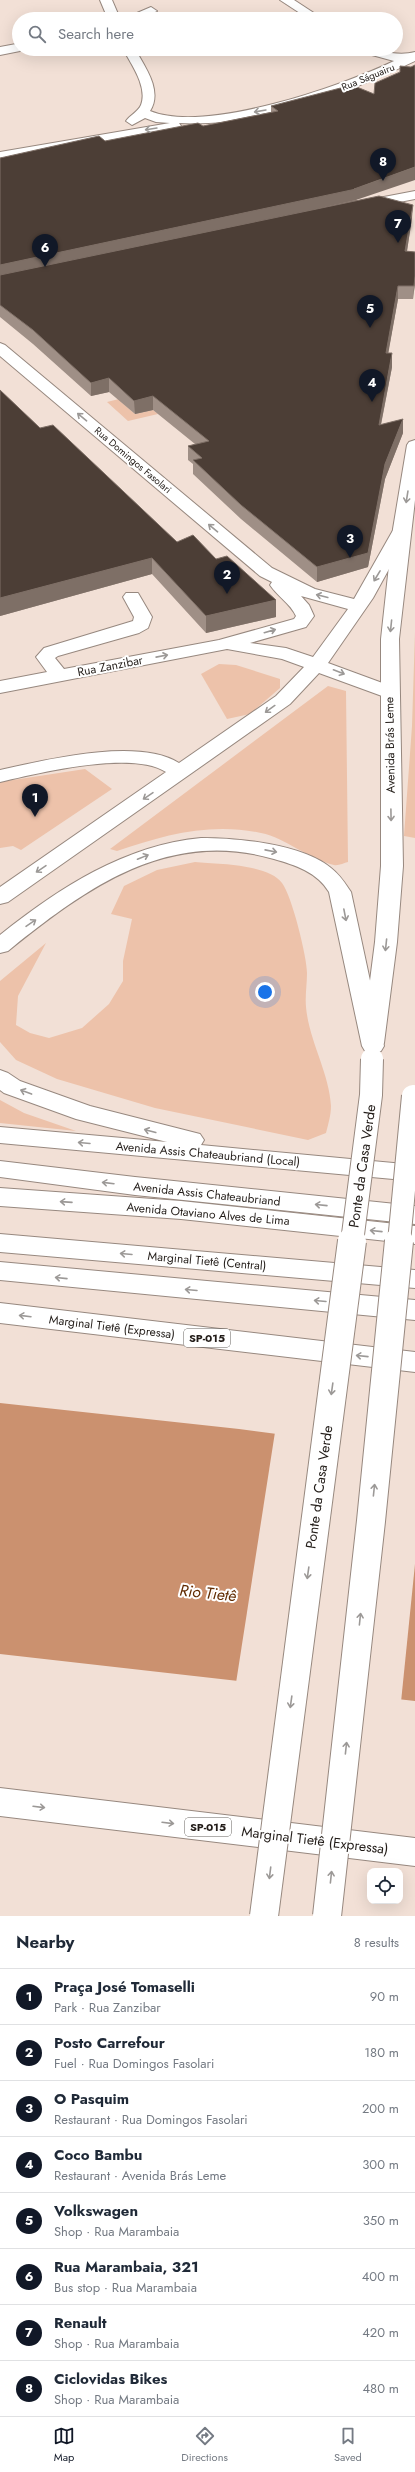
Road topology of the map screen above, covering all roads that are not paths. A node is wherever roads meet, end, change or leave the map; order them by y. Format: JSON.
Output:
{"nodes":[{"id":1,"x":106,"y":0,"type":"edge"},
{"id":2,"x":158,"y":0,"type":"edge"},
{"id":3,"x":286,"y":0,"type":"edge"},
{"id":4,"x":111,"y":12,"type":"edge"},
{"id":5,"x":151,"y":12,"type":"edge"},
{"id":6,"x":306,"y":12,"type":"edge"},
{"id":7,"x":12,"y":49,"type":"edge"},
{"id":8,"x":0,"y":51,"type":"edge"},
{"id":9,"x":133,"y":56,"type":"edge"},
{"id":10,"x":412,"y":58,"type":"edge"},
{"id":11,"x":363,"y":61,"type":"edge"},
{"id":12,"x":142,"y":112,"type":"junction"},
{"id":13,"x":203,"y":121,"type":"junction"},
{"id":14,"x":104,"y":136,"type":"junction"},
{"id":15,"x":0,"y":156,"type":"edge"},
{"id":16,"x":415,"y":195,"type":"edge"},
{"id":17,"x":352,"y":204,"type":"edge"},
{"id":18,"x":0,"y":348,"type":"edge"},
{"id":19,"x":415,"y":445,"type":"edge"},
{"id":20,"x":402,"y":529,"type":"junction"},
{"id":21,"x":266,"y":572,"type":"junction"},
{"id":22,"x":132,"y":597,"type":"dead end"},
{"id":23,"x":359,"y":606,"type":"junction"},
{"id":24,"x":292,"y":625,"type":"joint"},
{"id":25,"x":221,"y":645,"type":"junction"},
{"id":26,"x":318,"y":665,"type":"junction"},
{"id":27,"x":59,"y":676,"type":"junction"},
{"id":28,"x":0,"y":687,"type":"edge"},
{"id":29,"x":389,"y":692,"type":"junction"},
{"id":30,"x":180,"y":774,"type":"junction"},
{"id":31,"x":0,"y":776,"type":"edge"},
{"id":32,"x":0,"y":897,"type":"edge"},
{"id":33,"x":0,"y":946,"type":"edge"},
{"id":34,"x":372,"y":1052,"type":"junction"},
{"id":35,"x":0,"y":1078,"type":"edge"},
{"id":36,"x":414,"y":1091,"type":"edge"},
{"id":37,"x":0,"y":1135,"type":"edge"},
{"id":38,"x":297,"y":1162,"type":"junction"},
{"id":39,"x":0,"y":1169,"type":"edge"},
{"id":40,"x":415,"y":1173,"type":"edge"},
{"id":41,"x":0,"y":1197,"type":"edge"},
{"id":42,"x":415,"y":1215,"type":"edge"},
{"id":43,"x":415,"y":1235,"type":"edge"},
{"id":44,"x":0,"y":1243,"type":"edge"},
{"id":45,"x":0,"y":1271,"type":"edge"},
{"id":46,"x":415,"y":1278,"type":"edge"},
{"id":47,"x":415,"y":1310,"type":"edge"},
{"id":48,"x":0,"y":1313,"type":"edge"},
{"id":49,"x":415,"y":1362,"type":"edge"},
{"id":50,"x":0,"y":1802,"type":"edge"},
{"id":51,"x":415,"y":1852,"type":"edge"},
{"id":52,"x":264,"y":1916,"type":"edge"},
{"id":53,"x":327,"y":1916,"type":"edge"}],
"edges":[{"from":1,"to":4,"type":"main road"},
{"from":2,"to":5,"type":"main road"},
{"from":3,"to":6,"type":"main road"},
{"from":7,"to":8,"type":"main road"},
{"from":9,"to":12,"type":"main road"},
{"from":10,"to":11,"type":"main road","name":"Rua Ságuairu"},
{"from":10,"to":11,"type":"main road"},
{"from":11,"to":13,"type":"main road","name":"Rua Ságuairu","one_way":true},
{"from":12,"to":13,"type":"main road","name":"Rua Ságuairu"},
{"from":12,"to":14,"type":"main road"},
{"from":13,"to":14,"type":"main road","name":"Rua Ságuairu","one_way":true},
{"from":14,"to":15,"type":"main road","name":"Rua Ságuairu"},
{"from":16,"to":17,"type":"main road"},
{"from":21,"to":18,"type":"main road","name":"Rua Domingos Fasolari","one_way":true},
{"from":19,"to":20,"type":"main road","name":"Avenida Brás Leme","one_way":true},
{"from":20,"to":23,"type":"main road","one_way":true},
{"from":20,"to":29,"type":"main road","name":"Avenida Brás Leme","one_way":true},
{"from":23,"to":21,"type":"main road","name":"Rua Domingos Fasolari","one_way":true},
{"from":21,"to":24,"type":"main road","name":"Rua Domingos Fasolari"},
{"from":22,"to":27,"type":"main road"},
{"from":23,"to":26,"type":"main road"},
{"from":25,"to":24,"type":"main road","name":"Rua Zanzibar","one_way":true},
{"from":25,"to":26,"type":"main road","name":"Rua Zanzibar"},
{"from":27,"to":25,"type":"main road","name":"Rua Zanzibar","one_way":true},
{"from":26,"to":29,"type":"main road","name":"Rua Zanzibar","one_way":true},
{"from":26,"to":30,"type":"main road","one_way":true},
{"from":27,"to":28,"type":"main road","name":"Rua Zanzibar"},
{"from":29,"to":34,"type":"main road","name":"Avenida Brás Leme","one_way":true},
{"from":30,"to":31,"type":"main road"},
{"from":30,"to":32,"type":"main road","one_way":true},
{"from":33,"to":34,"type":"main road","one_way":true},
{"from":34,"to":52,"type":"main road","name":"Ponte da Casa Verde","one_way":true,"bridge":true},
{"from":38,"to":35,"type":"main road","one_way":true},
{"from":53,"to":36,"type":"main road","one_way":true,"bridge":true},
{"from":38,"to":37,"type":"main road","name":"Avenida Assis Chateaubriand (Local)","one_way":true},
{"from":38,"to":40,"type":"main road","name":"Avenida Assis Chateaubriand (Local)"},
{"from":42,"to":39,"type":"main road","name":"Avenida Assis Chateaubriand","one_way":true},
{"from":43,"to":41,"type":"main road","name":"Avenida Otaviano Alves de Lima","one_way":true},
{"from":46,"to":44,"type":"main road","name":"Marginal Tietê (Central)","one_way":true},
{"from":47,"to":45,"type":"main road","one_way":true},
{"from":49,"to":48,"type":"main road","name":"Marginal Tietê (Expressa)","number":"SP-015","one_way":true},
{"from":50,"to":51,"type":"main road","name":"Marginal Tietê (Expressa)","number":"SP-015","one_way":true}]}
